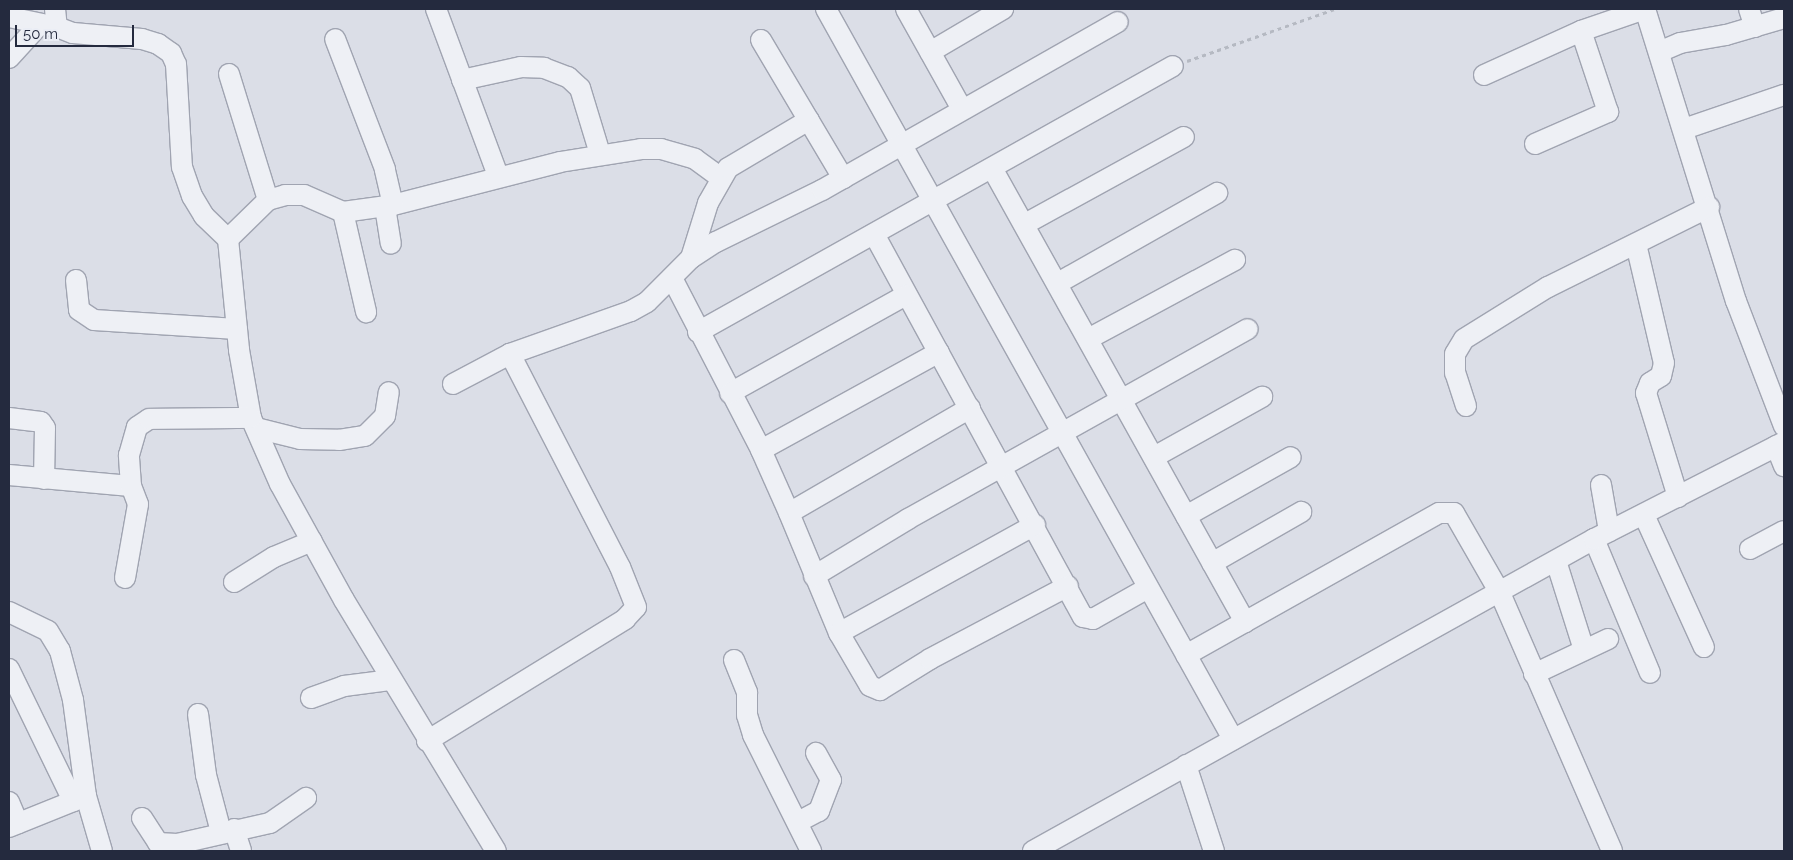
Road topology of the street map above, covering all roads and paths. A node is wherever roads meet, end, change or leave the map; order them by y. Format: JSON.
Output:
{"nodes":[{"id":1,"x":436,"y":9,"type":"edge"},
{"id":2,"x":826,"y":9,"type":"edge"},
{"id":3,"x":906,"y":9,"type":"edge"},
{"id":4,"x":1002,"y":9,"type":"edge"},
{"id":5,"x":1335,"y":9,"type":"edge"},
{"id":6,"x":1645,"y":9,"type":"edge"},
{"id":7,"x":9,"y":17,"type":"edge"},
{"id":8,"x":1752,"y":18,"type":"edge"},
{"id":9,"x":1784,"y":18,"type":"edge"},
{"id":10,"x":50,"y":20,"type":"edge"},
{"id":11,"x":1118,"y":22,"type":"dead end"},
{"id":12,"x":1581,"y":30,"type":"junction"},
{"id":13,"x":335,"y":39,"type":"dead end"},
{"id":14,"x":761,"y":40,"type":"dead end"},
{"id":15,"x":930,"y":52,"type":"junction"},
{"id":16,"x":1659,"y":52,"type":"junction"},
{"id":17,"x":9,"y":58,"type":"edge"},
{"id":18,"x":1173,"y":66,"type":"joint"},
{"id":19,"x":229,"y":74,"type":"dead end"},
{"id":20,"x":1484,"y":75,"type":"dead end"},
{"id":21,"x":462,"y":80,"type":"junction"},
{"id":22,"x":1784,"y":95,"type":"edge"},
{"id":23,"x":962,"y":109,"type":"junction"},
{"id":24,"x":809,"y":120,"type":"junction"},
{"id":25,"x":1684,"y":129,"type":"junction"},
{"id":26,"x":1184,"y":137,"type":"dead end"},
{"id":27,"x":902,"y":143,"type":"junction"},
{"id":28,"x":1536,"y":144,"type":"dead end"},
{"id":29,"x":600,"y":154,"type":"junction"},
{"id":30,"x":992,"y":168,"type":"junction"},
{"id":31,"x":498,"y":176,"type":"junction"},
{"id":32,"x":721,"y":178,"type":"junction"},
{"id":33,"x":843,"y":178,"type":"junction"},
{"id":34,"x":1217,"y":193,"type":"dead end"},
{"id":35,"x":268,"y":200,"type":"junction"},
{"id":36,"x":934,"y":200,"type":"junction"},
{"id":37,"x":389,"y":206,"type":"junction"},
{"id":38,"x":1709,"y":207,"type":"junction"},
{"id":39,"x":343,"y":212,"type":"junction"},
{"id":40,"x":1025,"y":224,"type":"junction"},
{"id":41,"x":874,"y":234,"type":"junction"},
{"id":42,"x":228,"y":239,"type":"junction"},
{"id":43,"x":391,"y":244,"type":"dead end"},
{"id":44,"x":1636,"y":244,"type":"junction"},
{"id":45,"x":691,"y":258,"type":"junction"},
{"id":46,"x":1235,"y":260,"type":"dead end"},
{"id":47,"x":672,"y":278,"type":"junction"},
{"id":48,"x":76,"y":280,"type":"dead end"},
{"id":49,"x":1058,"y":283,"type":"junction"},
{"id":50,"x":906,"y":294,"type":"junction"},
{"id":51,"x":366,"y":312,"type":"dead end"},
{"id":52,"x":237,"y":329,"type":"junction"},
{"id":53,"x":1248,"y":329,"type":"dead end"},
{"id":54,"x":698,"y":332,"type":"junction"},
{"id":55,"x":1088,"y":339,"type":"junction"},
{"id":56,"x":939,"y":352,"type":"junction"},
{"id":57,"x":510,"y":354,"type":"junction"},
{"id":58,"x":453,"y":384,"type":"dead end"},
{"id":59,"x":389,"y":392,"type":"dead end"},
{"id":60,"x":730,"y":393,"type":"junction"},
{"id":61,"x":1262,"y":397,"type":"dead end"},
{"id":62,"x":1123,"y":400,"type":"junction"},
{"id":63,"x":1466,"y":406,"type":"dead end"},
{"id":64,"x":970,"y":408,"type":"junction"},
{"id":65,"x":9,"y":418,"type":"edge"},
{"id":66,"x":253,"y":423,"type":"junction"},
{"id":67,"x":1784,"y":426,"type":"edge"},
{"id":68,"x":1062,"y":433,"type":"junction"},
{"id":69,"x":1780,"y":444,"type":"edge"},
{"id":70,"x":761,"y":450,"type":"junction"},
{"id":71,"x":1154,"y":457,"type":"junction"},
{"id":72,"x":1291,"y":457,"type":"dead end"},
{"id":73,"x":1784,"y":466,"type":"edge"},
{"id":74,"x":1003,"y":468,"type":"junction"},
{"id":75,"x":9,"y":475,"type":"edge"},
{"id":76,"x":44,"y":479,"type":"junction"},
{"id":77,"x":1601,"y":485,"type":"dead end"},
{"id":78,"x":131,"y":486,"type":"junction"},
{"id":79,"x":1678,"y":497,"type":"junction"},
{"id":80,"x":1301,"y":512,"type":"dead end"},
{"id":81,"x":789,"y":513,"type":"junction"},
{"id":82,"x":1644,"y":515,"type":"junction"},
{"id":83,"x":1186,"y":516,"type":"junction"},
{"id":84,"x":1035,"y":525,"type":"junction"},
{"id":85,"x":1784,"y":531,"type":"edge"},
{"id":86,"x":1601,"y":535,"type":"junction"},
{"id":87,"x":312,"y":541,"type":"junction"},
{"id":88,"x":1750,"y":549,"type":"dead end"},
{"id":89,"x":1556,"y":562,"type":"junction"},
{"id":90,"x":1212,"y":563,"type":"junction"},
{"id":91,"x":814,"y":576,"type":"junction"},
{"id":92,"x":125,"y":578,"type":"dead end"},
{"id":93,"x":234,"y":582,"type":"dead end"},
{"id":94,"x":1068,"y":586,"type":"junction"},
{"id":95,"x":1148,"y":588,"type":"junction"},
{"id":96,"x":1500,"y":593,"type":"junction"},
{"id":97,"x":9,"y":612,"type":"edge"},
{"id":98,"x":1246,"y":622,"type":"junction"},
{"id":99,"x":839,"y":633,"type":"junction"},
{"id":100,"x":1608,"y":639,"type":"dead end"},
{"id":101,"x":1704,"y":647,"type":"dead end"},
{"id":102,"x":1584,"y":650,"type":"junction"},
{"id":103,"x":1186,"y":655,"type":"junction"},
{"id":104,"x":734,"y":660,"type":"dead end"},
{"id":105,"x":9,"y":669,"type":"edge"},
{"id":106,"x":1534,"y":674,"type":"junction"},
{"id":107,"x":1650,"y":674,"type":"dead end"},
{"id":108,"x":390,"y":680,"type":"junction"},
{"id":109,"x":311,"y":698,"type":"dead end"},
{"id":110,"x":198,"y":714,"type":"dead end"},
{"id":111,"x":1233,"y":739,"type":"junction"},
{"id":112,"x":427,"y":741,"type":"junction"},
{"id":113,"x":816,"y":753,"type":"dead end"},
{"id":114,"x":1186,"y":765,"type":"junction"},
{"id":115,"x":80,"y":798,"type":"junction"},
{"id":116,"x":306,"y":798,"type":"dead end"},
{"id":117,"x":9,"y":802,"type":"edge"},
{"id":118,"x":142,"y":818,"type":"dead end"},
{"id":119,"x":798,"y":822,"type":"junction"},
{"id":120,"x":13,"y":825,"type":"edge"},
{"id":121,"x":228,"y":830,"type":"junction"},
{"id":122,"x":101,"y":851,"type":"edge"},
{"id":123,"x":241,"y":851,"type":"edge"},
{"id":124,"x":496,"y":851,"type":"edge"},
{"id":125,"x":811,"y":851,"type":"edge"},
{"id":126,"x":1033,"y":851,"type":"edge"},
{"id":127,"x":1214,"y":851,"type":"edge"},
{"id":128,"x":1612,"y":851,"type":"edge"}],
"edges":[{"from":1,"to":21,"type":"street"},
{"from":2,"to":27,"type":"street"},
{"from":3,"to":15,"type":"street"},
{"from":4,"to":15,"type":"street"},
{"from":5,"to":18,"type":"path"},
{"from":6,"to":12,"type":"street"},
{"from":6,"to":16,"type":"street"},
{"from":7,"to":10,"type":"street"},
{"from":8,"to":9,"type":"street"},
{"from":8,"to":16,"type":"street"},
{"from":10,"to":17,"type":"street"},
{"from":10,"to":42,"type":"street"},
{"from":11,"to":23,"type":"street"},
{"from":12,"to":20,"type":"street"},
{"from":12,"to":28,"type":"street"},
{"from":13,"to":37,"type":"street"},
{"from":14,"to":24,"type":"street"},
{"from":15,"to":23,"type":"street"},
{"from":16,"to":25,"type":"street"},
{"from":18,"to":30,"type":"street"},
{"from":19,"to":35,"type":"street"},
{"from":21,"to":29,"type":"street"},
{"from":21,"to":31,"type":"street"},
{"from":22,"to":25,"type":"street"},
{"from":23,"to":27,"type":"street"},
{"from":24,"to":32,"type":"street"},
{"from":24,"to":33,"type":"street"},
{"from":25,"to":38,"type":"street"},
{"from":26,"to":40,"type":"street"},
{"from":27,"to":33,"type":"street"},
{"from":27,"to":36,"type":"street"},
{"from":29,"to":31,"type":"street"},
{"from":29,"to":32,"type":"street"},
{"from":30,"to":36,"type":"street"},
{"from":30,"to":40,"type":"street"},
{"from":31,"to":37,"type":"street"},
{"from":32,"to":45,"type":"street"},
{"from":33,"to":45,"type":"street"},
{"from":34,"to":49,"type":"street"},
{"from":35,"to":39,"type":"street"},
{"from":35,"to":42,"type":"street"},
{"from":36,"to":41,"type":"street"},
{"from":36,"to":68,"type":"street"},
{"from":37,"to":39,"type":"street"},
{"from":37,"to":43,"type":"street"},
{"from":38,"to":44,"type":"street"},
{"from":38,"to":67,"type":"street"},
{"from":39,"to":51,"type":"street"},
{"from":40,"to":49,"type":"street"},
{"from":41,"to":50,"type":"street"},
{"from":41,"to":54,"type":"street"},
{"from":42,"to":52,"type":"street"},
{"from":44,"to":63,"type":"street"},
{"from":44,"to":79,"type":"street"},
{"from":45,"to":47,"type":"street"},
{"from":46,"to":55,"type":"street"},
{"from":47,"to":54,"type":"street"},
{"from":47,"to":57,"type":"street"},
{"from":48,"to":52,"type":"street"},
{"from":49,"to":55,"type":"street"},
{"from":50,"to":56,"type":"street"},
{"from":50,"to":60,"type":"street"},
{"from":52,"to":66,"type":"street"},
{"from":53,"to":62,"type":"street"},
{"from":54,"to":60,"type":"street"},
{"from":55,"to":62,"type":"street"},
{"from":56,"to":64,"type":"street"},
{"from":56,"to":70,"type":"street"},
{"from":57,"to":58,"type":"street"},
{"from":57,"to":112,"type":"street"},
{"from":59,"to":66,"type":"street"},
{"from":60,"to":70,"type":"street"},
{"from":61,"to":71,"type":"street"},
{"from":62,"to":68,"type":"street"},
{"from":62,"to":71,"type":"street"},
{"from":64,"to":74,"type":"street"},
{"from":64,"to":81,"type":"street"},
{"from":65,"to":76,"type":"street"},
{"from":66,"to":78,"type":"street"},
{"from":66,"to":87,"type":"street"},
{"from":68,"to":74,"type":"street"},
{"from":68,"to":95,"type":"street"},
{"from":69,"to":73,"type":"street"},
{"from":69,"to":79,"type":"street"},
{"from":70,"to":81,"type":"street"},
{"from":71,"to":83,"type":"street"},
{"from":72,"to":83,"type":"street"},
{"from":74,"to":84,"type":"street"},
{"from":74,"to":91,"type":"street"},
{"from":75,"to":76,"type":"street"},
{"from":76,"to":78,"type":"street"},
{"from":77,"to":86,"type":"street"},
{"from":78,"to":92,"type":"street"},
{"from":79,"to":82,"type":"street"},
{"from":80,"to":90,"type":"street"},
{"from":81,"to":91,"type":"street"},
{"from":82,"to":86,"type":"street"},
{"from":82,"to":101,"type":"street"},
{"from":83,"to":90,"type":"street"},
{"from":84,"to":94,"type":"street"},
{"from":84,"to":99,"type":"street"},
{"from":85,"to":88,"type":"street"},
{"from":86,"to":89,"type":"street"},
{"from":86,"to":107,"type":"street"},
{"from":87,"to":93,"type":"street"},
{"from":87,"to":108,"type":"street"},
{"from":89,"to":96,"type":"street"},
{"from":89,"to":102,"type":"street"},
{"from":90,"to":98,"type":"street"},
{"from":91,"to":99,"type":"street"},
{"from":94,"to":95,"type":"street"},
{"from":94,"to":99,"type":"street"},
{"from":95,"to":103,"type":"street"},
{"from":96,"to":98,"type":"street"},
{"from":96,"to":106,"type":"street"},
{"from":96,"to":111,"type":"street"},
{"from":97,"to":115,"type":"street"},
{"from":98,"to":103,"type":"street"},
{"from":100,"to":102,"type":"street"},
{"from":102,"to":106,"type":"street"},
{"from":103,"to":111,"type":"street"},
{"from":104,"to":119,"type":"street"},
{"from":105,"to":115,"type":"street"},
{"from":106,"to":128,"type":"street"},
{"from":108,"to":109,"type":"street"},
{"from":108,"to":112,"type":"street"},
{"from":110,"to":121,"type":"street"},
{"from":111,"to":114,"type":"street"},
{"from":112,"to":124,"type":"street"},
{"from":113,"to":119,"type":"street"},
{"from":114,"to":126,"type":"street"},
{"from":114,"to":127,"type":"street"},
{"from":115,"to":120,"type":"street"},
{"from":115,"to":122,"type":"street"},
{"from":116,"to":121,"type":"street"},
{"from":117,"to":120,"type":"street"},
{"from":118,"to":121,"type":"street"},
{"from":119,"to":125,"type":"street"},
{"from":121,"to":123,"type":"street"}]}
